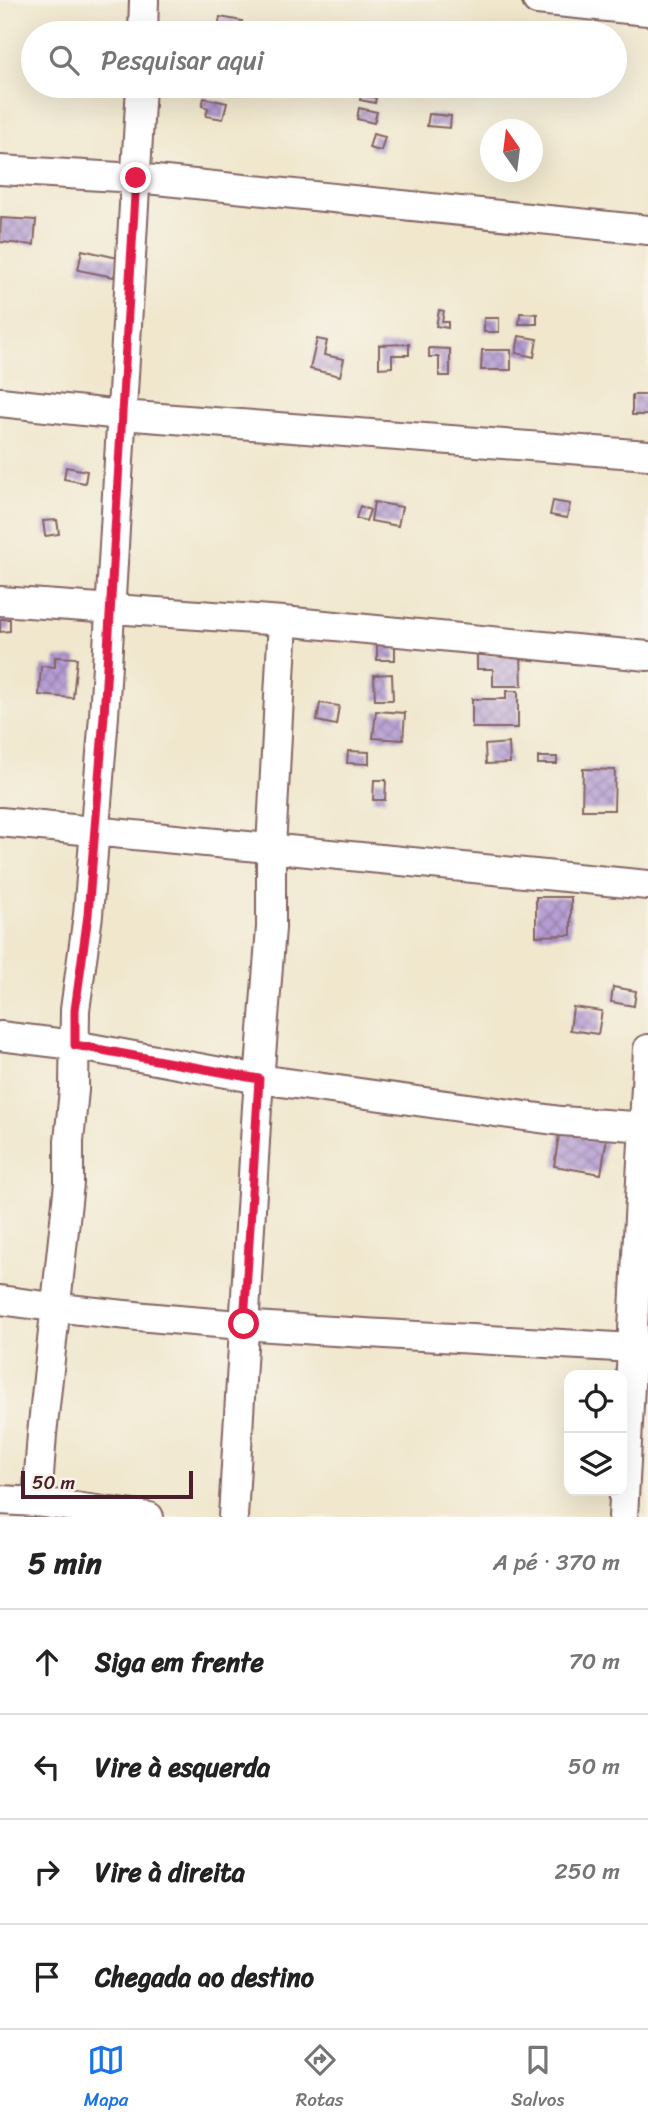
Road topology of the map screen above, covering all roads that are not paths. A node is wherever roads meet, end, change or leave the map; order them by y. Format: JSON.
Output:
{"nodes":[{"id":1,"x":144,"y":0,"type":"edge"},
{"id":2,"x":537,"y":0,"type":"edge"},
{"id":3,"x":648,"y":10,"type":"edge"},
{"id":4,"x":143,"y":21,"type":"edge"},
{"id":5,"x":140,"y":98,"type":"edge"},
{"id":6,"x":0,"y":170,"type":"edge"},
{"id":7,"x":136,"y":178,"type":"junction"},
{"id":8,"x":648,"y":230,"type":"edge"},
{"id":9,"x":0,"y":402,"type":"edge"},
{"id":10,"x":121,"y":415,"type":"junction"},
{"id":11,"x":648,"y":454,"type":"edge"},
{"id":12,"x":0,"y":601,"type":"edge"},
{"id":13,"x":111,"y":610,"type":"junction"},
{"id":14,"x":283,"y":621,"type":"junction"},
{"id":15,"x":648,"y":656,"type":"edge"},
{"id":16,"x":0,"y":822,"type":"edge"},
{"id":17,"x":95,"y":831,"type":"junction"},
{"id":18,"x":271,"y":848,"type":"junction"},
{"id":19,"x":648,"y":885,"type":"edge"},
{"id":20,"x":0,"y":1036,"type":"edge"},
{"id":21,"x":75,"y":1045,"type":"junction"},
{"id":22,"x":648,"y":1049,"type":"edge"},
{"id":23,"x":259,"y":1079,"type":"junction"},
{"id":24,"x":646,"y":1127,"type":"edge"},
{"id":25,"x":0,"y":1300,"type":"edge"},
{"id":26,"x":57,"y":1308,"type":"junction"},
{"id":27,"x":244,"y":1324,"type":"junction"},
{"id":28,"x":640,"y":1349,"type":"edge"},
{"id":29,"x":0,"y":1500,"type":"edge"},
{"id":30,"x":37,"y":1502,"type":"junction"},
{"id":31,"x":149,"y":1517,"type":"edge"},
{"id":32,"x":233,"y":1517,"type":"edge"},
{"id":33,"x":623,"y":1517,"type":"edge"}],
"edges":[{"from":1,"to":4,"type":"street"},
{"from":2,"to":3,"type":"street"},
{"from":5,"to":7,"type":"street"},
{"from":6,"to":7,"type":"street"},
{"from":7,"to":8,"type":"street"},
{"from":7,"to":10,"type":"street"},
{"from":9,"to":10,"type":"street"},
{"from":10,"to":11,"type":"street"},
{"from":10,"to":13,"type":"street"},
{"from":12,"to":13,"type":"street"},
{"from":13,"to":14,"type":"street"},
{"from":13,"to":17,"type":"street"},
{"from":14,"to":15,"type":"street"},
{"from":14,"to":18,"type":"street"},
{"from":16,"to":17,"type":"street"},
{"from":17,"to":18,"type":"street"},
{"from":17,"to":21,"type":"street"},
{"from":18,"to":19,"type":"street"},
{"from":18,"to":23,"type":"street"},
{"from":20,"to":21,"type":"street"},
{"from":21,"to":23,"type":"street"},
{"from":21,"to":26,"type":"street"},
{"from":22,"to":24,"type":"street"},
{"from":23,"to":24,"type":"street"},
{"from":23,"to":27,"type":"street"},
{"from":24,"to":28,"type":"street"},
{"from":25,"to":26,"type":"street"},
{"from":26,"to":27,"type":"street"},
{"from":26,"to":30,"type":"street"},
{"from":27,"to":28,"type":"street"},
{"from":27,"to":32,"type":"street"},
{"from":28,"to":33,"type":"street"},
{"from":29,"to":30,"type":"street"},
{"from":30,"to":31,"type":"street"}]}
